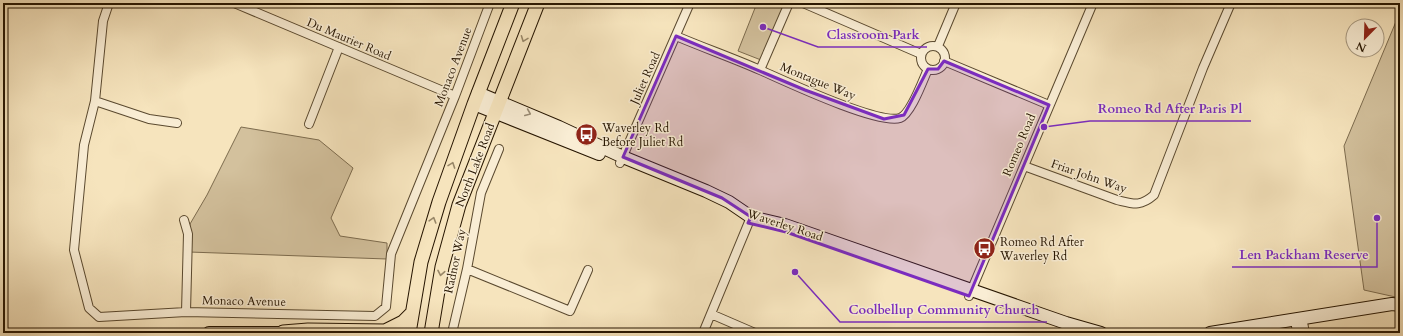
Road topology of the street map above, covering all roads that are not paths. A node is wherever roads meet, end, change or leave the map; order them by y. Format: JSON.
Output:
{"nodes":[{"id":1,"x":109,"y":3,"type":"edge"},
{"id":2,"x":234,"y":3,"type":"edge"},
{"id":3,"x":490,"y":3,"type":"edge"},
{"id":4,"x":513,"y":3,"type":"edge"},
{"id":5,"x":538,"y":3,"type":"edge"},
{"id":6,"x":690,"y":3,"type":"edge"},
{"id":7,"x":789,"y":3,"type":"edge"},
{"id":8,"x":802,"y":3,"type":"edge"},
{"id":9,"x":956,"y":3,"type":"edge"},
{"id":10,"x":1093,"y":3,"type":"edge"},
{"id":11,"x":1231,"y":3,"type":"edge"},
{"id":12,"x":676,"y":36,"type":"junction"},
{"id":13,"x":938,"y":46,"type":"junction"},
{"id":14,"x":339,"y":48,"type":"junction"},
{"id":15,"x":921,"y":54,"type":"junction"},
{"id":16,"x":944,"y":62,"type":"junction"},
{"id":17,"x":928,"y":69,"type":"junction"},
{"id":18,"x":760,"y":70,"type":"junction"},
{"id":19,"x":455,"y":96,"type":"junction"},
{"id":20,"x":476,"y":99,"type":"junction"},
{"id":21,"x":96,"y":101,"type":"junction"},
{"id":22,"x":1049,"y":105,"type":"junction"},
{"id":23,"x":498,"y":107,"type":"junction"},
{"id":24,"x":177,"y":123,"type":"dead end"},
{"id":25,"x":309,"y":124,"type":"dead end"},
{"id":26,"x":499,"y":149,"type":"dead end"},
{"id":27,"x":622,"y":160,"type":"junction"},
{"id":28,"x":1024,"y":166,"type":"junction"},
{"id":29,"x":184,"y":220,"type":"dead end"},
{"id":30,"x":750,"y":220,"type":"junction"},
{"id":31,"x":467,"y":269,"type":"junction"},
{"id":32,"x":588,"y":270,"type":"dead end"},
{"id":33,"x":970,"y":293,"type":"junction"},
{"id":34,"x":1400,"y":305,"type":"edge"},
{"id":35,"x":1400,"y":311,"type":"edge"},
{"id":36,"x":186,"y":312,"type":"junction"},
{"id":37,"x":412,"y":313,"type":"junction"},
{"id":38,"x":711,"y":314,"type":"junction"},
{"id":39,"x":1300,"y":325,"type":"edge"},
{"id":40,"x":283,"y":332,"type":"edge"},
{"id":41,"x":210,"y":333,"type":"edge"},
{"id":42,"x":299,"y":333,"type":"edge"},
{"id":43,"x":409,"y":333,"type":"edge"},
{"id":44,"x":431,"y":333,"type":"edge"},
{"id":45,"x":452,"y":333,"type":"edge"},
{"id":46,"x":703,"y":333,"type":"edge"},
{"id":47,"x":755,"y":333,"type":"edge"},
{"id":48,"x":1076,"y":333,"type":"edge"},
{"id":49,"x":1101,"y":333,"type":"edge"},
{"id":50,"x":1210,"y":333,"type":"edge"},
{"id":51,"x":1248,"y":333,"type":"edge"}],
"edges":[{"from":1,"to":21,"type":"street","name":"Monaco Avenue"},
{"from":2,"to":14,"type":"street","name":"Du Maurier Road"},
{"from":3,"to":19,"type":"street","name":"Monaco Avenue"},
{"from":4,"to":20,"type":"main road","name":"North Lake Road"},
{"from":5,"to":23,"type":"main road","name":"North Lake Road","one_way":true},
{"from":6,"to":12,"type":"street","name":"Juliet Road"},
{"from":7,"to":18,"type":"street"},
{"from":8,"to":15,"type":"street"},
{"from":9,"to":13,"type":"street"},
{"from":10,"to":22,"type":"street","name":"Romeo Road"},
{"from":11,"to":28,"type":"street","name":"Friar John Way"},
{"from":12,"to":18,"type":"street","name":"Montague Way"},
{"from":12,"to":27,"type":"street","name":"Juliet Road"},
{"from":13,"to":15,"type":"street"},
{"from":13,"to":16,"type":"street"},
{"from":14,"to":19,"type":"street","name":"Du Maurier Road"},
{"from":14,"to":25,"type":"street"},
{"from":15,"to":17,"type":"street"},
{"from":16,"to":17,"type":"street"},
{"from":16,"to":22,"type":"street"},
{"from":17,"to":18,"type":"street","name":"Montague Way"},
{"from":19,"to":36,"type":"street","name":"Monaco Avenue"},
{"from":20,"to":23,"type":"street","name":"Waverley Road"},
{"from":37,"to":20,"type":"main road","name":"North Lake Road","one_way":true},
{"from":21,"to":24,"type":"street"},
{"from":21,"to":36,"type":"street","name":"Monaco Avenue"},
{"from":22,"to":28,"type":"street","name":"Romeo Road"},
{"from":23,"to":27,"type":"street","name":"Waverley Road"},
{"from":23,"to":44,"type":"main road","name":"North Lake Road","one_way":true},
{"from":26,"to":31,"type":"street","name":"Radnor Way"},
{"from":27,"to":30,"type":"street","name":"Waverley Road"},
{"from":28,"to":33,"type":"street","name":"Romeo Road"},
{"from":29,"to":36,"type":"street"},
{"from":30,"to":33,"type":"street","name":"Waverley Road"},
{"from":30,"to":38,"type":"street"},
{"from":31,"to":32,"type":"street"},
{"from":31,"to":45,"type":"street","name":"Radnor Way"},
{"from":33,"to":48,"type":"street","name":"Waverley Road"},
{"from":33,"to":49,"type":"street","name":"Waverley Road"},
{"from":34,"to":39,"type":"street"},
{"from":35,"to":39,"type":"street"},
{"from":37,"to":40,"type":"main road"},
{"from":37,"to":43,"type":"main road","name":"North Lake Road"},
{"from":38,"to":46,"type":"street"},
{"from":38,"to":47,"type":"street"},
{"from":39,"to":50,"type":"street"},
{"from":39,"to":51,"type":"street"},
{"from":40,"to":41,"type":"street"},
{"from":40,"to":42,"type":"street"}]}
